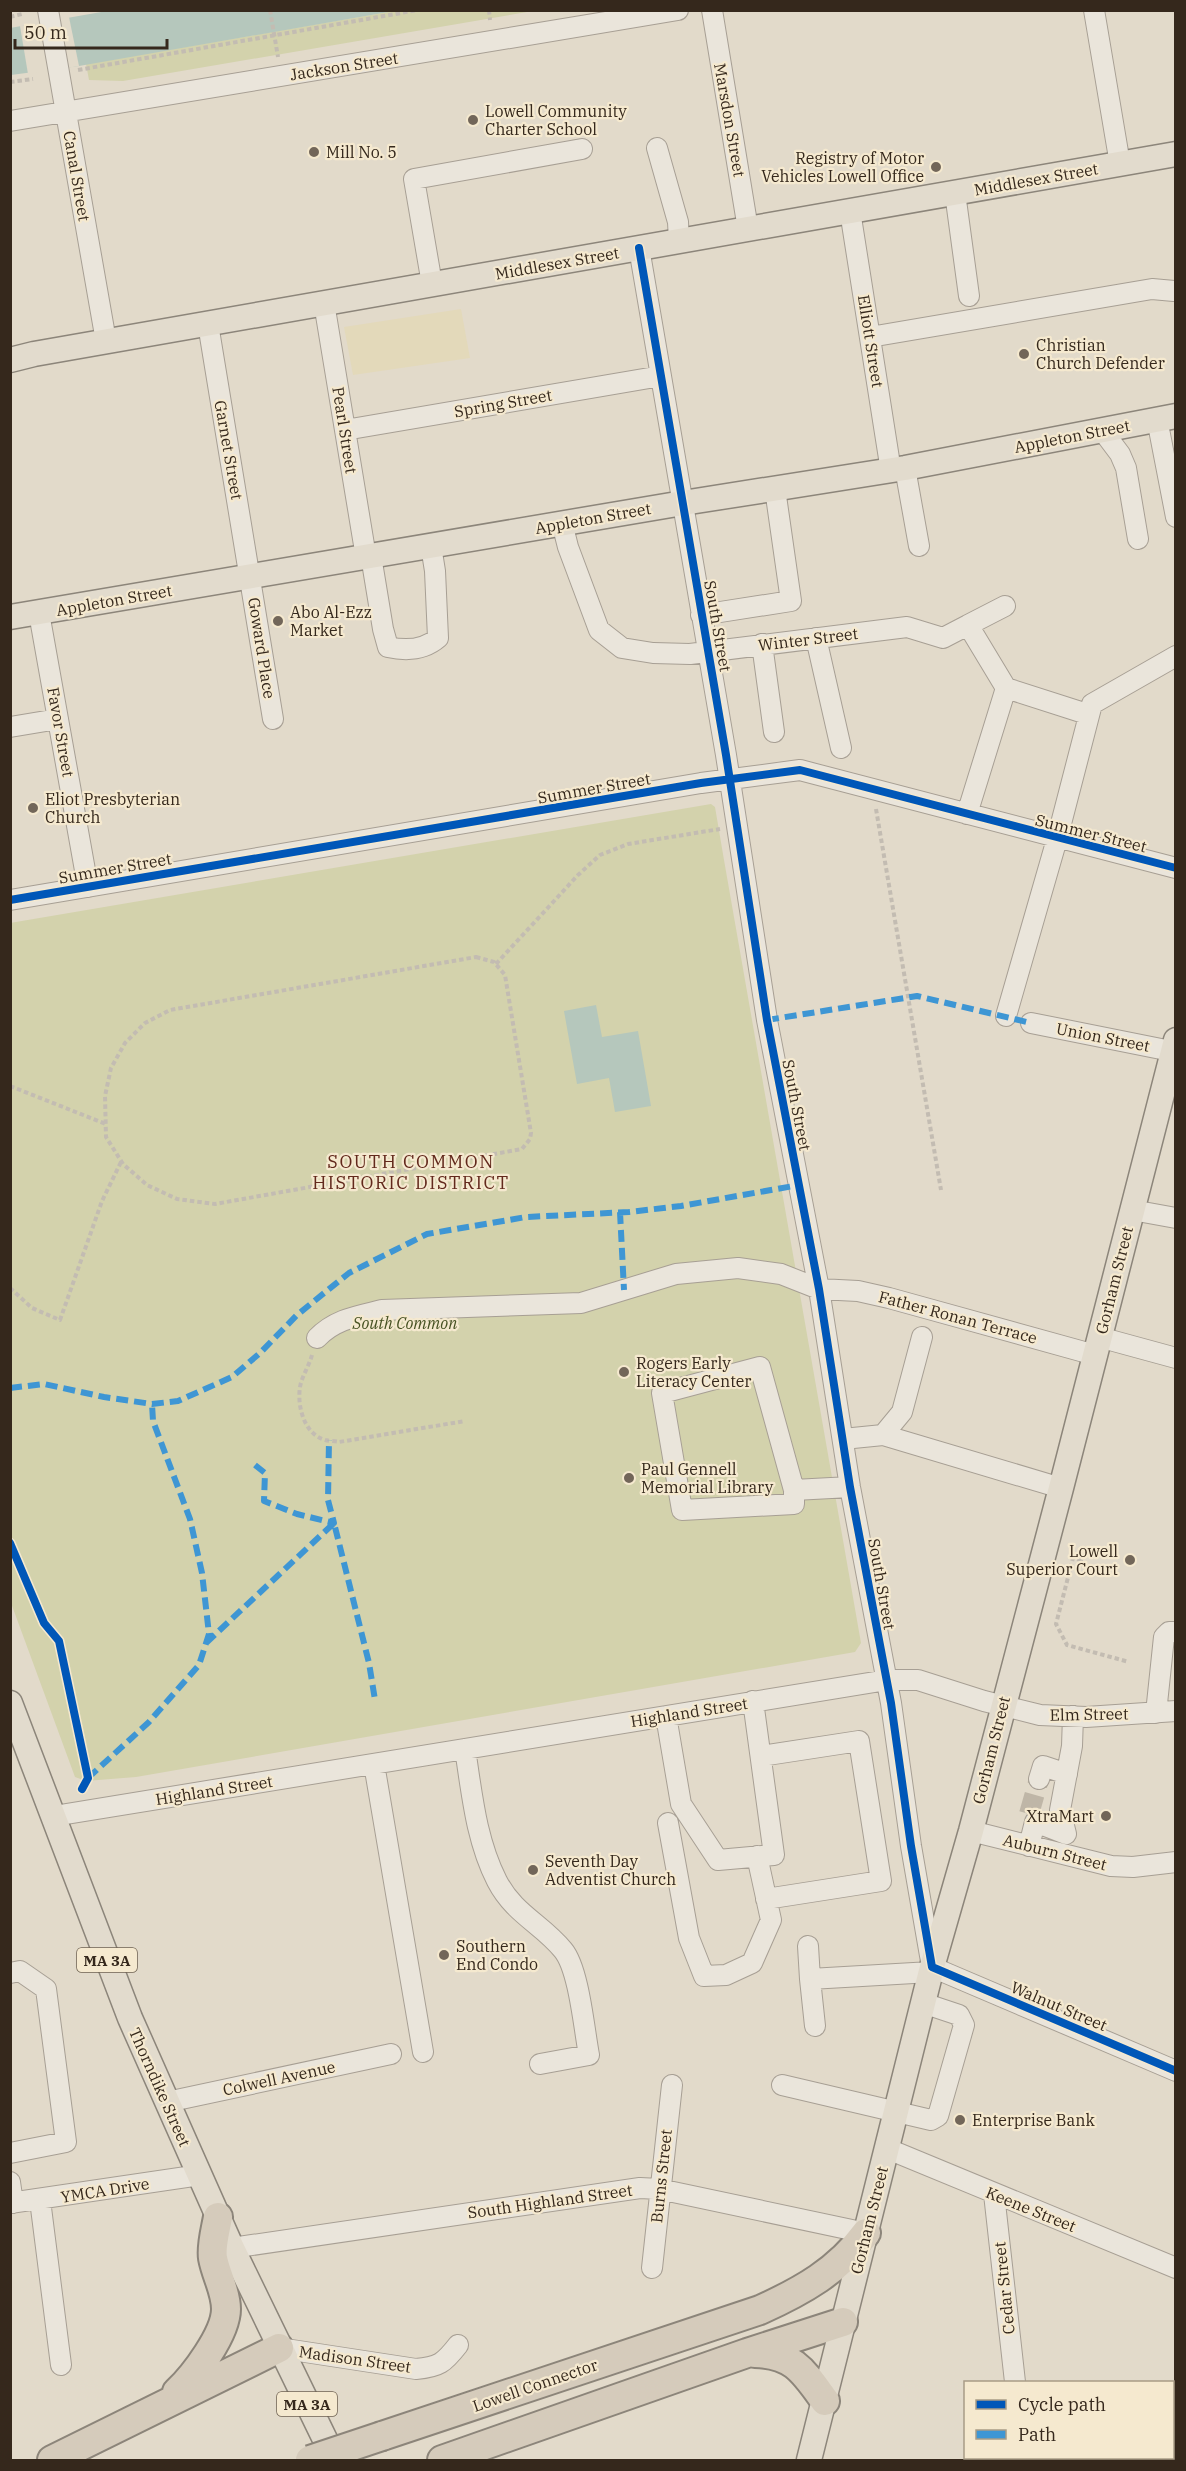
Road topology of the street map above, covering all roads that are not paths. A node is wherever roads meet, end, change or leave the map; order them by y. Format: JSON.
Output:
{"nodes":[{"id":1,"x":678,"y":10,"type":"edge"},
{"id":2,"x":712,"y":10,"type":"edge"},
{"id":3,"x":1094,"y":10,"type":"edge"},
{"id":4,"x":49,"y":15,"type":"edge"},
{"id":5,"x":66,"y":112,"type":"junction"},
{"id":6,"x":10,"y":121,"type":"edge"},
{"id":7,"x":657,"y":148,"type":"dead end"},
{"id":8,"x":582,"y":149,"type":"dead end"},
{"id":9,"x":1176,"y":154,"type":"edge"},
{"id":10,"x":1120,"y":164,"type":"junction"},
{"id":11,"x":956,"y":193,"type":"junction"},
{"id":12,"x":850,"y":212,"type":"junction"},
{"id":13,"x":748,"y":229,"type":"junction"},
{"id":14,"x":679,"y":241,"type":"junction"},
{"id":15,"x":639,"y":248,"type":"junction"},
{"id":16,"x":432,"y":284,"type":"junction"},
{"id":17,"x":1175,"y":295,"type":"edge"},
{"id":18,"x":969,"y":296,"type":"dead end"},
{"id":19,"x":324,"y":303,"type":"junction"},
{"id":20,"x":208,"y":324,"type":"junction"},
{"id":21,"x":870,"y":337,"type":"junction"},
{"id":22,"x":106,"y":341,"type":"junction"},
{"id":23,"x":10,"y":360,"type":"edge"},
{"id":24,"x":661,"y":376,"type":"junction"},
{"id":25,"x":1166,"y":417,"type":"edge"},
{"id":26,"x":345,"y":430,"type":"junction"},
{"id":27,"x":1102,"y":430,"type":"junction"},
{"id":28,"x":898,"y":469,"type":"junction"},
{"id":29,"x":775,"y":489,"type":"junction"},
{"id":30,"x":683,"y":503,"type":"junction"},
{"id":31,"x":1176,"y":517,"type":"edge"},
{"id":32,"x":562,"y":523,"type":"junction"},
{"id":33,"x":1138,"y":539,"type":"dead end"},
{"id":34,"x":431,"y":546,"type":"junction"},
{"id":35,"x":918,"y":546,"type":"dead end"},
{"id":36,"x":368,"y":557,"type":"junction"},
{"id":37,"x":251,"y":576,"type":"junction"},
{"id":38,"x":1005,"y":606,"type":"dead end"},
{"id":39,"x":39,"y":613,"type":"junction"},
{"id":40,"x":701,"y":615,"type":"junction"},
{"id":41,"x":10,"y":617,"type":"edge"},
{"id":42,"x":968,"y":625,"type":"junction"},
{"id":43,"x":816,"y":638,"type":"junction"},
{"id":44,"x":762,"y":644,"type":"junction"},
{"id":45,"x":708,"y":651,"type":"junction"},
{"id":46,"x":1176,"y":656,"type":"edge"},
{"id":47,"x":1006,"y":688,"type":"junction"},
{"id":48,"x":1087,"y":714,"type":"junction"},
{"id":49,"x":58,"y":719,"type":"junction"},
{"id":50,"x":273,"y":719,"type":"dead end"},
{"id":51,"x":20,"y":726,"type":"edge"},
{"id":52,"x":774,"y":732,"type":"dead end"},
{"id":53,"x":841,"y":748,"type":"dead end"},
{"id":54,"x":730,"y":779,"type":"junction"},
{"id":55,"x":967,"y":814,"type":"junction"},
{"id":56,"x":1057,"y":838,"type":"junction"},
{"id":57,"x":1176,"y":868,"type":"edge"},
{"id":58,"x":88,"y":887,"type":"junction"},
{"id":59,"x":10,"y":900,"type":"edge"},
{"id":60,"x":1006,"y":1016,"type":"dead end"},
{"id":61,"x":1031,"y":1023,"type":"dead end"},
{"id":62,"x":1174,"y":1048,"type":"edge"},
{"id":63,"x":1132,"y":1210,"type":"junction"},
{"id":64,"x":1176,"y":1218,"type":"edge"},
{"id":65,"x":819,"y":1289,"type":"junction"},
{"id":66,"x":922,"y":1336,"type":"dead end"},
{"id":67,"x":317,"y":1338,"type":"road end"},
{"id":68,"x":1097,"y":1346,"type":"junction"},
{"id":69,"x":1176,"y":1358,"type":"edge"},
{"id":70,"x":883,"y":1435,"type":"junction"},
{"id":71,"x":843,"y":1439,"type":"junction"},
{"id":72,"x":850,"y":1487,"type":"junction"},
{"id":73,"x":1061,"y":1488,"type":"junction"},
{"id":74,"x":794,"y":1490,"type":"junction"},
{"id":75,"x":1176,"y":1632,"type":"edge"},
{"id":76,"x":887,"y":1680,"type":"junction"},
{"id":77,"x":753,"y":1701,"type":"junction"},
{"id":78,"x":10,"y":1702,"type":"edge"},
{"id":79,"x":1003,"y":1706,"type":"junction"},
{"id":80,"x":1176,"y":1711,"type":"edge"},
{"id":81,"x":1156,"y":1713,"type":"junction"},
{"id":82,"x":666,"y":1716,"type":"junction"},
{"id":83,"x":1073,"y":1716,"type":"junction"},
{"id":84,"x":465,"y":1749,"type":"junction"},
{"id":85,"x":760,"y":1756,"type":"junction"},
{"id":86,"x":374,"y":1764,"type":"junction"},
{"id":87,"x":1067,"y":1774,"type":"junction"},
{"id":88,"x":1039,"y":1779,"type":"dead end"},
{"id":89,"x":54,"y":1816,"type":"junction"},
{"id":90,"x":668,"y":1823,"type":"dead end"},
{"id":91,"x":971,"y":1831,"type":"junction"},
{"id":92,"x":1029,"y":1846,"type":"junction"},
{"id":93,"x":757,"y":1856,"type":"junction"},
{"id":94,"x":1176,"y":1862,"type":"edge"},
{"id":95,"x":766,"y":1899,"type":"junction"},
{"id":96,"x":808,"y":1946,"type":"dead end"},
{"id":97,"x":932,"y":1969,"type":"junction"},
{"id":98,"x":10,"y":1972,"type":"edge"},
{"id":99,"x":810,"y":1979,"type":"junction"},
{"id":100,"x":923,"y":2004,"type":"junction"},
{"id":101,"x":815,"y":2026,"type":"dead end"},
{"id":102,"x":423,"y":2052,"type":"dead end"},
{"id":103,"x":391,"y":2054,"type":"dead end"},
{"id":104,"x":540,"y":2064,"type":"dead end"},
{"id":105,"x":1176,"y":2071,"type":"edge"},
{"id":106,"x":672,"y":2085,"type":"dead end"},
{"id":107,"x":782,"y":2085,"type":"dead end"},
{"id":108,"x":167,"y":2102,"type":"junction"},
{"id":109,"x":897,"y":2112,"type":"junction"},
{"id":110,"x":888,"y":2149,"type":"junction"},
{"id":111,"x":10,"y":2153,"type":"edge"},
{"id":112,"x":200,"y":2175,"type":"junction"},
{"id":113,"x":10,"y":2182,"type":"edge"},
{"id":114,"x":659,"y":2189,"type":"junction"},
{"id":115,"x":994,"y":2194,"type":"junction"},
{"id":116,"x":40,"y":2200,"type":"junction"},
{"id":117,"x":12,"y":2203,"type":"edge"},
{"id":118,"x":218,"y":2217,"type":"junction"},
{"id":119,"x":866,"y":2233,"type":"junction"},
{"id":120,"x":232,"y":2248,"type":"junction"},
{"id":121,"x":652,"y":2268,"type":"dead end"},
{"id":122,"x":1176,"y":2268,"type":"edge"},
{"id":123,"x":843,"y":2322,"type":"junction"},
{"id":124,"x":458,"y":2345,"type":"dead end"},
{"id":125,"x":279,"y":2348,"type":"junction"},
{"id":126,"x":747,"y":2353,"type":"junction"},
{"id":127,"x":61,"y":2365,"type":"dead end"},
{"id":128,"x":1015,"y":2381,"type":"edge"},
{"id":129,"x":825,"y":2401,"type":"junction"},
{"id":130,"x":165,"y":2404,"type":"junction"},
{"id":131,"x":52,"y":2460,"type":"edge"},
{"id":132,"x":310,"y":2460,"type":"edge"},
{"id":133,"x":335,"y":2460,"type":"edge"},
{"id":134,"x":442,"y":2460,"type":"edge"},
{"id":135,"x":809,"y":2460,"type":"edge"}],
"edges":[{"from":1,"to":5,"type":"street","name":"Jackson Street"},
{"from":2,"to":13,"type":"street","name":"Marsdon Street"},
{"from":3,"to":10,"type":"street"},
{"from":4,"to":5,"type":"street","name":"Canal Street"},
{"from":5,"to":6,"type":"street","name":"Jackson Street"},
{"from":5,"to":22,"type":"street","name":"Canal Street"},
{"from":7,"to":14,"type":"street"},
{"from":8,"to":16,"type":"street"},
{"from":9,"to":10,"type":"main road","name":"Middlesex Street"},
{"from":10,"to":11,"type":"main road","name":"Middlesex Street"},
{"from":11,"to":12,"type":"main road","name":"Middlesex Street"},
{"from":11,"to":18,"type":"street"},
{"from":12,"to":13,"type":"main road","name":"Middlesex Street"},
{"from":12,"to":21,"type":"street","name":"Elliott Street"},
{"from":13,"to":14,"type":"main road","name":"Middlesex Street"},
{"from":14,"to":15,"type":"main road","name":"Middlesex Street"},
{"from":15,"to":16,"type":"main road","name":"Middlesex Street"},
{"from":15,"to":24,"type":"street","name":"South Street"},
{"from":16,"to":19,"type":"main road","name":"Middlesex Street"},
{"from":17,"to":21,"type":"street"},
{"from":19,"to":20,"type":"main road","name":"Middlesex Street"},
{"from":19,"to":26,"type":"street","name":"Pearl Street"},
{"from":20,"to":22,"type":"main road","name":"Middlesex Street"},
{"from":20,"to":37,"type":"street","name":"Garnet Street"},
{"from":21,"to":28,"type":"street","name":"Elliott Street"},
{"from":22,"to":23,"type":"main road","name":"Middlesex Street"},
{"from":24,"to":26,"type":"street","name":"Spring Street"},
{"from":24,"to":30,"type":"street","name":"South Street"},
{"from":25,"to":27,"type":"main road","name":"Appleton Street"},
{"from":25,"to":31,"type":"street"},
{"from":26,"to":36,"type":"street","name":"Pearl Street"},
{"from":27,"to":28,"type":"main road","name":"Appleton Street"},
{"from":27,"to":33,"type":"street"},
{"from":28,"to":29,"type":"main road","name":"Appleton Street"},
{"from":28,"to":35,"type":"street","name":"Elliott Street"},
{"from":29,"to":30,"type":"main road","name":"Appleton Street"},
{"from":29,"to":40,"type":"street"},
{"from":30,"to":32,"type":"main road","name":"Appleton Street"},
{"from":30,"to":40,"type":"street","name":"South Street"},
{"from":32,"to":34,"type":"main road","name":"Appleton Street"},
{"from":32,"to":45,"type":"street","name":"Winter Street"},
{"from":34,"to":36,"type":"main road","name":"Appleton Street"},
{"from":34,"to":36,"type":"street","name":"Pearl Street"},
{"from":36,"to":37,"type":"main road","name":"Appleton Street"},
{"from":37,"to":39,"type":"main road","name":"Appleton Street"},
{"from":37,"to":50,"type":"street","name":"Goward Place"},
{"from":38,"to":42,"type":"street"},
{"from":39,"to":41,"type":"main road","name":"Appleton Street"},
{"from":39,"to":49,"type":"street","name":"Favor Street"},
{"from":40,"to":45,"type":"street","name":"South Street"},
{"from":42,"to":43,"type":"street","name":"Winter Street"},
{"from":42,"to":47,"type":"street"},
{"from":43,"to":44,"type":"street","name":"Winter Street"},
{"from":43,"to":53,"type":"street"},
{"from":44,"to":45,"type":"street","name":"Winter Street"},
{"from":44,"to":52,"type":"street"},
{"from":45,"to":54,"type":"street","name":"South Street"},
{"from":46,"to":48,"type":"street"},
{"from":47,"to":48,"type":"street"},
{"from":47,"to":55,"type":"street"},
{"from":48,"to":56,"type":"street"},
{"from":49,"to":51,"type":"street"},
{"from":49,"to":58,"type":"street","name":"Favor Street"},
{"from":54,"to":55,"type":"street","name":"Summer Street"},
{"from":54,"to":58,"type":"street","name":"Summer Street"},
{"from":54,"to":65,"type":"street","name":"South Street"},
{"from":55,"to":56,"type":"street","name":"Summer Street"},
{"from":56,"to":57,"type":"street","name":"Summer Street"},
{"from":56,"to":60,"type":"street"},
{"from":58,"to":59,"type":"street","name":"Summer Street"},
{"from":61,"to":62,"type":"street","name":"Union Street"},
{"from":62,"to":63,"type":"main road","name":"Gorham Street"},
{"from":63,"to":64,"type":"street"},
{"from":63,"to":68,"type":"main road","name":"Gorham Street"},
{"from":65,"to":67,"type":"street","name":"Father Ronan Terrace"},
{"from":65,"to":68,"type":"street","name":"Father Ronan Terrace"},
{"from":65,"to":71,"type":"street","name":"South Street"},
{"from":66,"to":70,"type":"street"},
{"from":68,"to":69,"type":"street","name":"Father Ronan Terrace"},
{"from":68,"to":73,"type":"main road","name":"Gorham Street"},
{"from":70,"to":71,"type":"street"},
{"from":70,"to":73,"type":"street"},
{"from":71,"to":72,"type":"street","name":"South Street"},
{"from":72,"to":74,"type":"street"},
{"from":72,"to":76,"type":"street","name":"South Street"},
{"from":73,"to":79,"type":"main road","name":"Gorham Street"},
{"from":74,"to":74,"type":"street"},
{"from":75,"to":81,"type":"street"},
{"from":76,"to":77,"type":"street","name":"Highland Street"},
{"from":76,"to":79,"type":"street","name":"Highland Street"},
{"from":76,"to":97,"type":"street","name":"South Street"},
{"from":77,"to":82,"type":"street","name":"Highland Street"},
{"from":77,"to":85,"type":"street"},
{"from":78,"to":89,"type":"main road","name":"Thorndike Street","number":"MA 3A"},
{"from":79,"to":83,"type":"street","name":"Elm Street"},
{"from":79,"to":91,"type":"main road","name":"Gorham Street"},
{"from":80,"to":81,"type":"street","name":"Elm Street"},
{"from":81,"to":83,"type":"street","name":"Elm Street"},
{"from":82,"to":84,"type":"street","name":"Highland Street"},
{"from":82,"to":93,"type":"street"},
{"from":83,"to":87,"type":"street"},
{"from":84,"to":86,"type":"street","name":"Highland Street"},
{"from":84,"to":104,"type":"street"},
{"from":85,"to":93,"type":"street"},
{"from":85,"to":95,"type":"street"},
{"from":86,"to":89,"type":"street","name":"Highland Street"},
{"from":86,"to":102,"type":"street"},
{"from":87,"to":88,"type":"street"},
{"from":87,"to":92,"type":"street"},
{"from":89,"to":108,"type":"main road","name":"Thorndike Street","number":"MA 3A"},
{"from":90,"to":95,"type":"street"},
{"from":91,"to":92,"type":"street","name":"Auburn Street"},
{"from":91,"to":97,"type":"main road","name":"Gorham Street"},
{"from":92,"to":94,"type":"street","name":"Auburn Street"},
{"from":93,"to":95,"type":"street"},
{"from":96,"to":99,"type":"street"},
{"from":97,"to":99,"type":"street"},
{"from":97,"to":100,"type":"main road","name":"Gorham Street"},
{"from":97,"to":105,"type":"street","name":"Walnut Street"},
{"from":98,"to":111,"type":"street"},
{"from":99,"to":101,"type":"street"},
{"from":100,"to":109,"type":"main road","name":"Gorham Street"},
{"from":100,"to":109,"type":"street"},
{"from":103,"to":108,"type":"street","name":"Colwell Avenue"},
{"from":106,"to":114,"type":"street","name":"Burns Street"},
{"from":107,"to":109,"type":"street"},
{"from":108,"to":112,"type":"main road","name":"Thorndike Street","number":"MA 3A"},
{"from":109,"to":110,"type":"main road","name":"Gorham Street"},
{"from":110,"to":115,"type":"street","name":"Keene Street"},
{"from":110,"to":119,"type":"main road","name":"Gorham Street"},
{"from":112,"to":116,"type":"street","name":"YMCA Drive"},
{"from":112,"to":118,"type":"main road","name":"Thorndike Street","number":"MA 3A"},
{"from":113,"to":117,"type":"street"},
{"from":114,"to":119,"type":"street","name":"South Highland Street"},
{"from":114,"to":120,"type":"street","name":"South Highland Street"},
{"from":114,"to":121,"type":"street","name":"Burns Street"},
{"from":115,"to":122,"type":"street","name":"Keene Street"},
{"from":115,"to":128,"type":"street","name":"Cedar Street"},
{"from":116,"to":117,"type":"street","name":"YMCA Drive"},
{"from":116,"to":127,"type":"street"},
{"from":118,"to":120,"type":"main road","name":"Thorndike Street","number":"MA 3A"},
{"from":118,"to":130,"type":"highway"},
{"from":119,"to":123,"type":"main road","name":"Gorham Street"},
{"from":119,"to":132,"type":"highway","name":"Lowell Connector","bridge":true},
{"from":120,"to":125,"type":"main road","name":"Thorndike Street","number":"MA 3A"},
{"from":123,"to":126,"type":"highway"},
{"from":123,"to":129,"type":"main road","name":"Gorham Street"},
{"from":124,"to":125,"type":"street","name":"Madison Street"},
{"from":125,"to":130,"type":"highway"},
{"from":125,"to":133,"type":"main road","name":"Thorndike Street","number":"MA 3A"},
{"from":126,"to":129,"type":"highway"},
{"from":126,"to":134,"type":"highway"},
{"from":129,"to":135,"type":"main road","name":"Gorham Street"},
{"from":130,"to":131,"type":"highway"}]}
